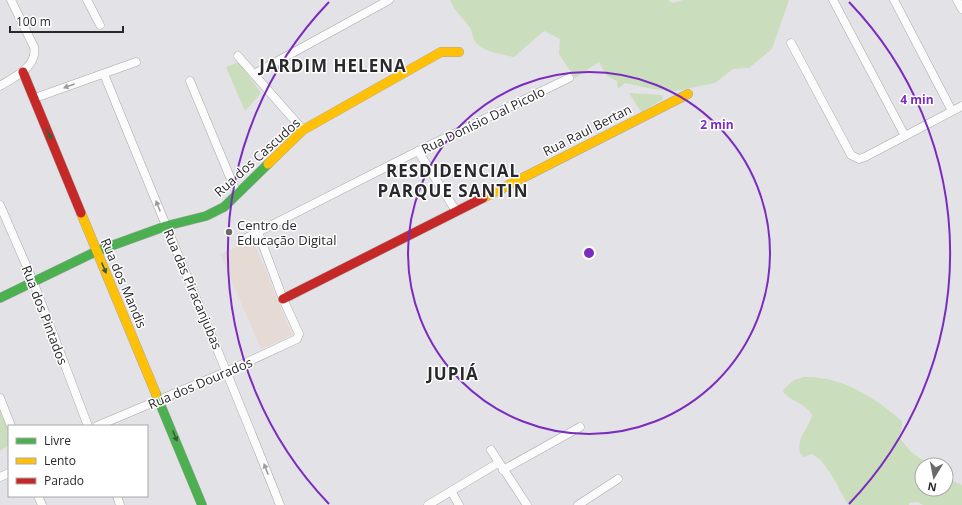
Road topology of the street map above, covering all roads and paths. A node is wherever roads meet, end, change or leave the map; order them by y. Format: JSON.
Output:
{"nodes":[{"id":1,"x":11,"y":0,"type":"edge"},
{"id":2,"x":87,"y":0,"type":"edge"},
{"id":3,"x":389,"y":0,"type":"edge"},
{"id":4,"x":833,"y":0,"type":"edge"},
{"id":5,"x":894,"y":0,"type":"edge"},
{"id":6,"x":957,"y":0,"type":"edge"},
{"id":7,"x":962,"y":9,"type":"edge"},
{"id":8,"x":100,"y":25,"type":"dead end"},
{"id":9,"x":791,"y":42,"type":"dead end"},
{"id":10,"x":459,"y":52,"type":"dead end"},
{"id":11,"x":238,"y":56,"type":"dead end"},
{"id":12,"x":136,"y":62,"type":"dead end"},
{"id":13,"x":23,"y":72,"type":"junction"},
{"id":14,"x":104,"y":74,"type":"junction"},
{"id":15,"x":254,"y":74,"type":"junction"},
{"id":16,"x":569,"y":78,"type":"dead end"},
{"id":17,"x":190,"y":81,"type":"dead end"},
{"id":18,"x":0,"y":86,"type":"edge"},
{"id":19,"x":688,"y":94,"type":"dead end"},
{"id":20,"x":35,"y":98,"type":"junction"},
{"id":21,"x":962,"y":106,"type":"edge"},
{"id":22,"x":952,"y":111,"type":"junction"},
{"id":23,"x":303,"y":130,"type":"junction"},
{"id":24,"x":905,"y":136,"type":"junction"},
{"id":25,"x":418,"y":151,"type":"junction"},
{"id":26,"x":237,"y":194,"type":"junction"},
{"id":27,"x":0,"y":205,"type":"edge"},
{"id":28,"x":456,"y":211,"type":"junction"},
{"id":29,"x":166,"y":226,"type":"junction"},
{"id":30,"x":258,"y":232,"type":"junction"},
{"id":31,"x":246,"y":238,"type":"dead end"},
{"id":32,"x":97,"y":251,"type":"junction"},
{"id":33,"x":33,"y":281,"type":"junction"},
{"id":34,"x":0,"y":298,"type":"edge"},
{"id":35,"x":283,"y":299,"type":"junction"},
{"id":36,"x":228,"y":372,"type":"junction"},
{"id":37,"x":0,"y":398,"type":"edge"},
{"id":38,"x":160,"y":400,"type":"junction"},
{"id":39,"x":11,"y":425,"type":"edge"},
{"id":40,"x":88,"y":425,"type":"edge"},
{"id":41,"x":99,"y":425,"type":"edge"},
{"id":42,"x":580,"y":427,"type":"dead end"},
{"id":43,"x":491,"y":450,"type":"dead end"},
{"id":44,"x":501,"y":466,"type":"junction"},
{"id":45,"x":618,"y":479,"type":"dead end"},
{"id":46,"x":451,"y":491,"type":"junction"},
{"id":47,"x":202,"y":505,"type":"edge"},
{"id":48,"x":280,"y":505,"type":"edge"},
{"id":49,"x":428,"y":505,"type":"edge"},
{"id":50,"x":459,"y":505,"type":"edge"},
{"id":51,"x":527,"y":505,"type":"edge"},
{"id":52,"x":578,"y":505,"type":"edge"}],
"edges":[{"from":1,"to":13,"type":"street"},
{"from":2,"to":8,"type":"street"},
{"from":3,"to":15,"type":"street"},
{"from":4,"to":24,"type":"street"},
{"from":5,"to":22,"type":"street"},
{"from":6,"to":7,"type":"street"},
{"from":9,"to":24,"type":"street"},
{"from":10,"to":23,"type":"street","name":"Rua dos Cascudos"},
{"from":11,"to":15,"type":"street"},
{"from":12,"to":14,"type":"street"},
{"from":13,"to":18,"type":"street"},
{"from":13,"to":20,"type":"street","name":"Rua dos Mandis"},
{"from":14,"to":20,"type":"street","one_way":true},
{"from":29,"to":14,"type":"street","name":"Rua das Piracanjubas","one_way":true},
{"from":15,"to":23,"type":"street"},
{"from":16,"to":25,"type":"street","name":"Rua Donísio Dal Picolo"},
{"from":17,"to":26,"type":"street"},
{"from":19,"to":28,"type":"street","name":"Rua Raul Bertan"},
{"from":20,"to":32,"type":"street","name":"Rua dos Mandis","one_way":true},
{"from":21,"to":22,"type":"street"},
{"from":22,"to":24,"type":"street"},
{"from":23,"to":26,"type":"street","name":"Rua dos Cascudos"},
{"from":25,"to":28,"type":"street"},
{"from":25,"to":30,"type":"street","name":"Rua Donísio Dal Picolo"},
{"from":26,"to":29,"type":"street","name":"Rua dos Cascudos"},
{"from":27,"to":33,"type":"street","name":"Rua dos Pintados"},
{"from":28,"to":35,"type":"street","name":"Rua Raul Bertan"},
{"from":29,"to":32,"type":"street","name":"Rua dos Cascudos"},
{"from":29,"to":36,"type":"street","name":"Rua das Piracanjubas"},
{"from":30,"to":31,"type":"street","name":"Rua Donísio Dal Picolo"},
{"from":30,"to":35,"type":"street"},
{"from":32,"to":33,"type":"street","name":"Rua dos Cascudos"},
{"from":32,"to":38,"type":"street","name":"Rua dos Mandis","one_way":true},
{"from":33,"to":34,"type":"street","name":"Rua dos Cascudos"},
{"from":33,"to":40,"type":"street","name":"Rua dos Pintados"},
{"from":35,"to":36,"type":"street","name":"Rua dos Dourados"},
{"from":36,"to":38,"type":"street","name":"Rua dos Dourados"},
{"from":48,"to":36,"type":"street","name":"Rua das Piracanjubas","one_way":true},
{"from":37,"to":39,"type":"street"},
{"from":38,"to":41,"type":"street","name":"Rua dos Dourados"},
{"from":38,"to":47,"type":"street","name":"Rua dos Mandis","one_way":true},
{"from":42,"to":44,"type":"street"},
{"from":43,"to":44,"type":"street"},
{"from":44,"to":46,"type":"street"},
{"from":44,"to":51,"type":"street"},
{"from":45,"to":52,"type":"street"},
{"from":46,"to":49,"type":"street"},
{"from":46,"to":50,"type":"street"}]}
